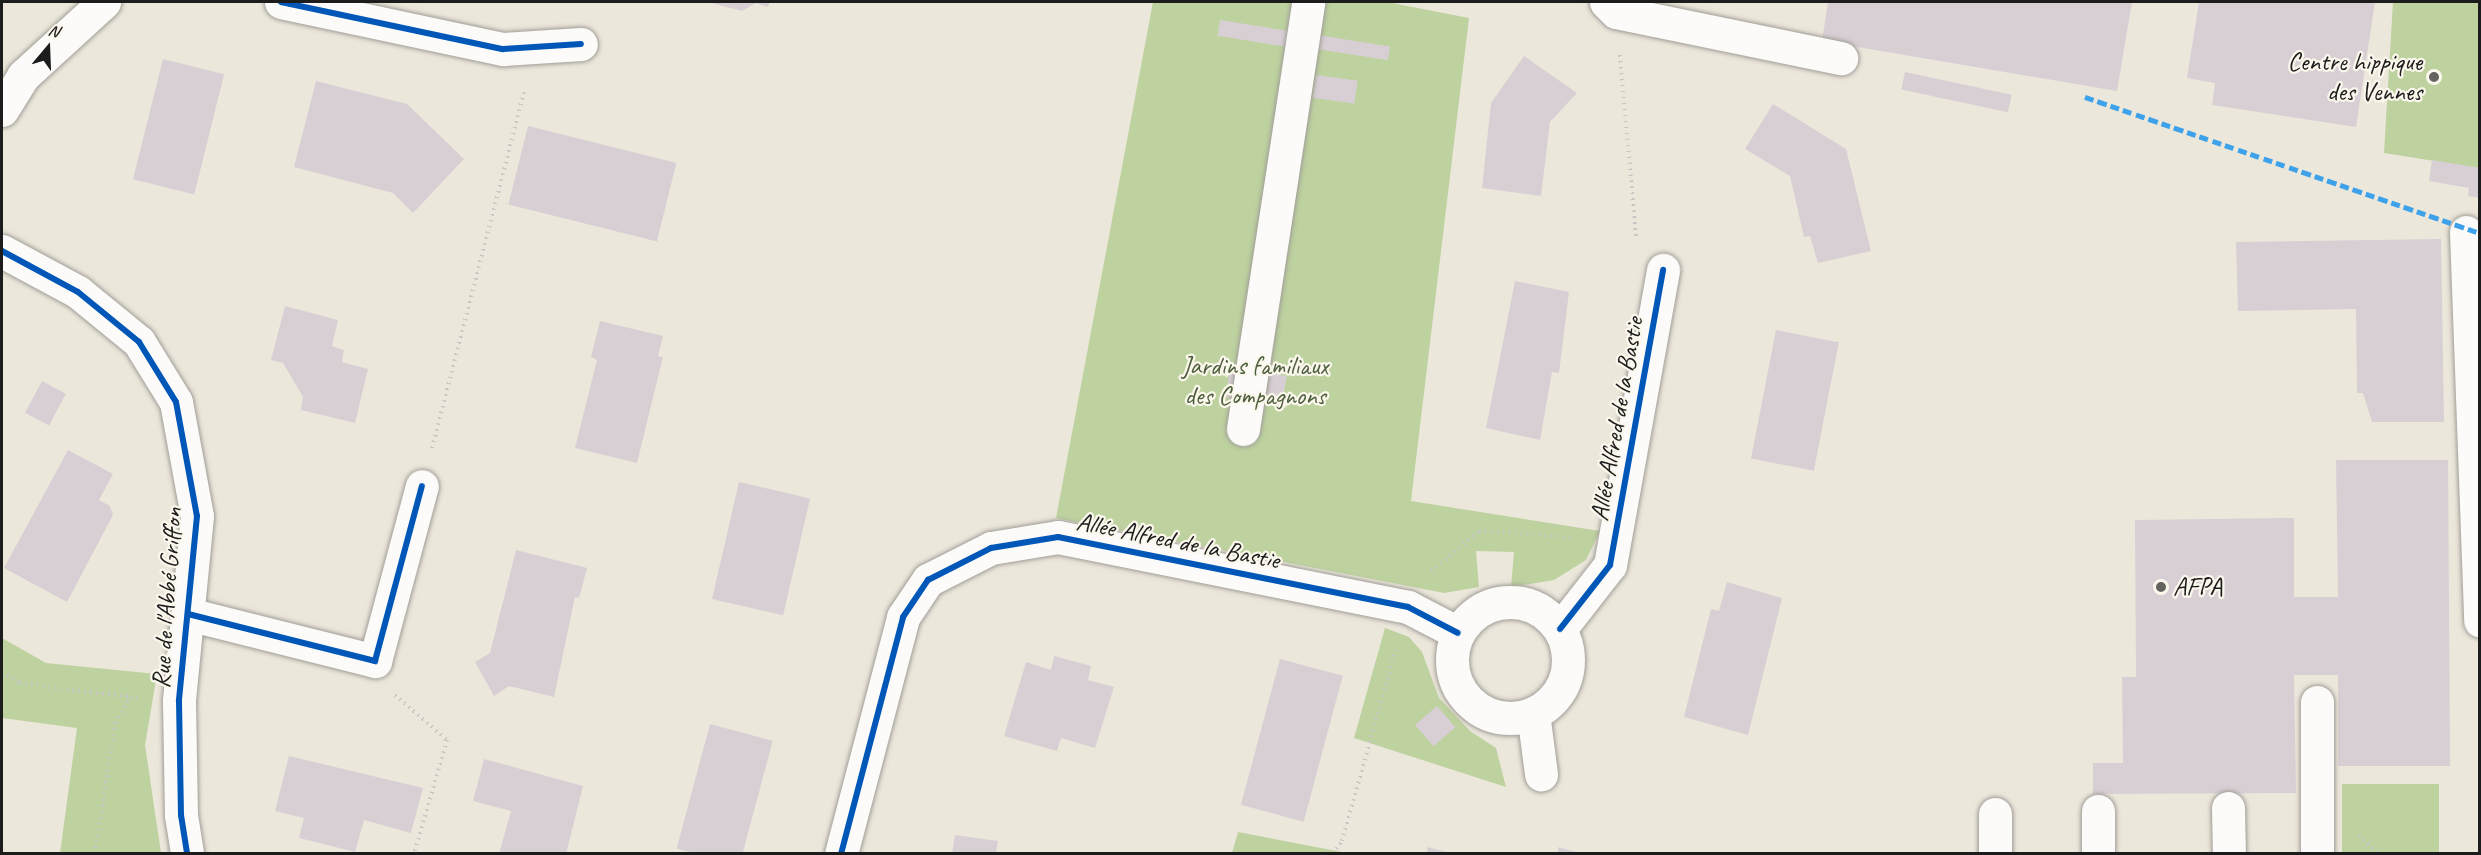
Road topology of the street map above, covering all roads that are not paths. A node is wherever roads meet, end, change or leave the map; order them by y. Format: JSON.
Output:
{"nodes":[{"id":1,"x":104,"y":2,"type":"edge"},
{"id":2,"x":281,"y":2,"type":"edge"},
{"id":3,"x":1308,"y":2,"type":"edge"},
{"id":4,"x":1611,"y":7,"type":"edge"},
{"id":5,"x":581,"y":44,"type":"dead end"},
{"id":6,"x":1841,"y":58,"type":"dead end"},
{"id":7,"x":2,"y":110,"type":"edge"},
{"id":8,"x":2466,"y":232,"type":"dead end"},
{"id":9,"x":2,"y":251,"type":"edge"},
{"id":10,"x":1663,"y":270,"type":"road end"},
{"id":11,"x":1243,"y":429,"type":"dead end"},
{"id":12,"x":422,"y":486,"type":"road end"},
{"id":13,"x":188,"y":614,"type":"junction"},
{"id":14,"x":2480,"y":621,"type":"edge"},
{"id":15,"x":1560,"y":629,"type":"junction"},
{"id":16,"x":1458,"y":633,"type":"junction"},
{"id":17,"x":2317,"y":702,"type":"dead end"},
{"id":18,"x":1533,"y":714,"type":"junction"},
{"id":19,"x":1541,"y":774,"type":"dead end"},
{"id":20,"x":2228,"y":808,"type":"dead end"},
{"id":21,"x":2098,"y":811,"type":"dead end"},
{"id":22,"x":1995,"y":814,"type":"dead end"},
{"id":23,"x":186,"y":854,"type":"edge"},
{"id":24,"x":842,"y":854,"type":"edge"},
{"id":25,"x":1995,"y":854,"type":"edge"},
{"id":26,"x":2098,"y":854,"type":"edge"},
{"id":27,"x":2229,"y":854,"type":"edge"},
{"id":28,"x":2317,"y":854,"type":"edge"}],
"edges":[{"from":1,"to":7,"type":"street"},
{"from":2,"to":5,"type":"street"},
{"from":3,"to":11,"type":"street"},
{"from":4,"to":6,"type":"street"},
{"from":8,"to":14,"type":"street"},
{"from":9,"to":13,"type":"street","name":"Rue de l'Abbé Griffon"},
{"from":10,"to":15,"type":"street","name":"Allée Alfred de la Bastie"},
{"from":12,"to":13,"type":"street"},
{"from":13,"to":23,"type":"street","name":"Rue de l'Abbé Griffon"},
{"from":15,"to":16,"type":"street"},
{"from":15,"to":18,"type":"street"},
{"from":16,"to":18,"type":"street"},
{"from":16,"to":24,"type":"street","name":"Allée Alfred de la Bastie"},
{"from":17,"to":28,"type":"street"},
{"from":18,"to":19,"type":"street"},
{"from":20,"to":27,"type":"street"},
{"from":21,"to":26,"type":"street"},
{"from":22,"to":25,"type":"street"}]}
